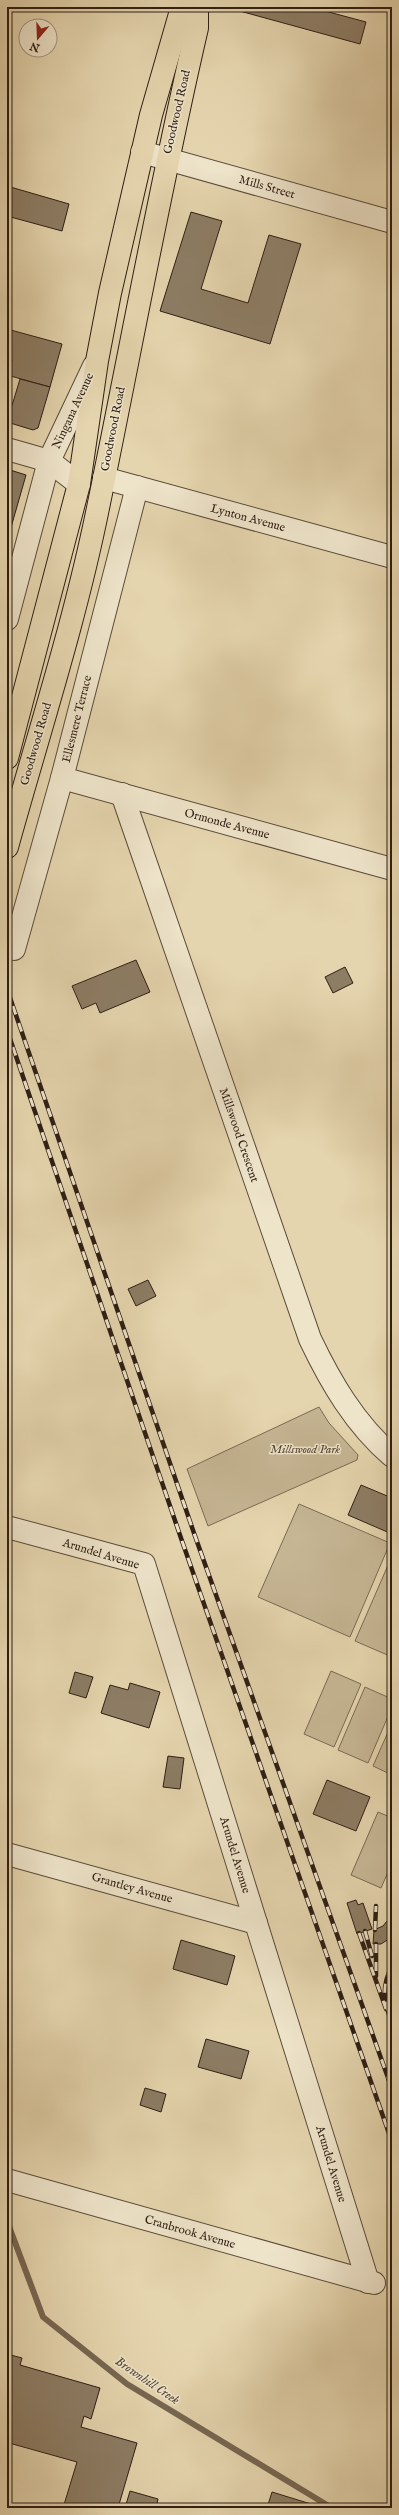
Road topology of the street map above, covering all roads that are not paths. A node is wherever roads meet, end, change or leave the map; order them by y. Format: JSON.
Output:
{"nodes":[{"id":1,"x":182,"y":7,"type":"edge"},
{"id":2,"x":197,"y":7,"type":"edge"},
{"id":3,"x":142,"y":152,"type":"junction"},
{"id":4,"x":166,"y":159,"type":"junction"},
{"id":5,"x":392,"y":222,"type":"edge"},
{"id":6,"x":97,"y":360,"type":"junction"},
{"id":7,"x":7,"y":449,"type":"edge"},
{"id":8,"x":49,"y":461,"type":"junction"},
{"id":9,"x":104,"y":478,"type":"junction"},
{"id":10,"x":79,"y":484,"type":"junction"},
{"id":11,"x":137,"y":488,"type":"junction"},
{"id":12,"x":392,"y":557,"type":"edge"},
{"id":13,"x":7,"y":619,"type":"edge"},
{"id":14,"x":7,"y":758,"type":"edge"},
{"id":15,"x":62,"y":778,"type":"junction"},
{"id":16,"x":122,"y":794,"type":"junction"},
{"id":17,"x":7,"y":847,"type":"edge"},
{"id":18,"x":392,"y":869,"type":"edge"},
{"id":19,"x":14,"y":949,"type":"dead end"},
{"id":20,"x":392,"y":1456,"type":"edge"},
{"id":21,"x":7,"y":1527,"type":"edge"},
{"id":22,"x":7,"y":1854,"type":"edge"},
{"id":23,"x":256,"y":1923,"type":"junction"},
{"id":24,"x":7,"y":2180,"type":"edge"},
{"id":25,"x":371,"y":2282,"type":"joint"}],
"edges":[{"from":1,"to":3,"type":"main road","name":"Goodwood Road"},
{"from":2,"to":4,"type":"main road","name":"Goodwood Road"},
{"from":3,"to":4,"type":"street","name":"Mills Street"},
{"from":3,"to":6,"type":"main road","name":"Goodwood Road"},
{"from":4,"to":5,"type":"street","name":"Mills Street"},
{"from":4,"to":9,"type":"main road","name":"Goodwood Road"},
{"from":6,"to":8,"type":"street","name":"Ningana Avenue"},
{"from":6,"to":10,"type":"main road","name":"Goodwood Road"},
{"from":7,"to":8,"type":"street","name":"Ningana Avenue"},
{"from":8,"to":10,"type":"street","name":"Ningana Avenue"},
{"from":8,"to":13,"type":"street"},
{"from":9,"to":11,"type":"street","name":"Lynton Avenue"},
{"from":9,"to":17,"type":"main road","name":"Goodwood Road"},
{"from":10,"to":14,"type":"main road","name":"Goodwood Road"},
{"from":11,"to":12,"type":"street","name":"Lynton Avenue"},
{"from":11,"to":15,"type":"street","name":"Ellesmere Terrace"},
{"from":15,"to":16,"type":"street","name":"Ormonde Avenue"},
{"from":15,"to":19,"type":"street","name":"Ellesmere Terrace"},
{"from":16,"to":18,"type":"street","name":"Ormonde Avenue"},
{"from":16,"to":20,"type":"street","name":"Millswood Crescent"},
{"from":21,"to":23,"type":"street","name":"Arundel Avenue"},
{"from":22,"to":23,"type":"street","name":"Grantley Avenue"},
{"from":23,"to":25,"type":"street","name":"Arundel Avenue"},
{"from":24,"to":25,"type":"street","name":"Cranbrook Avenue"}]}
